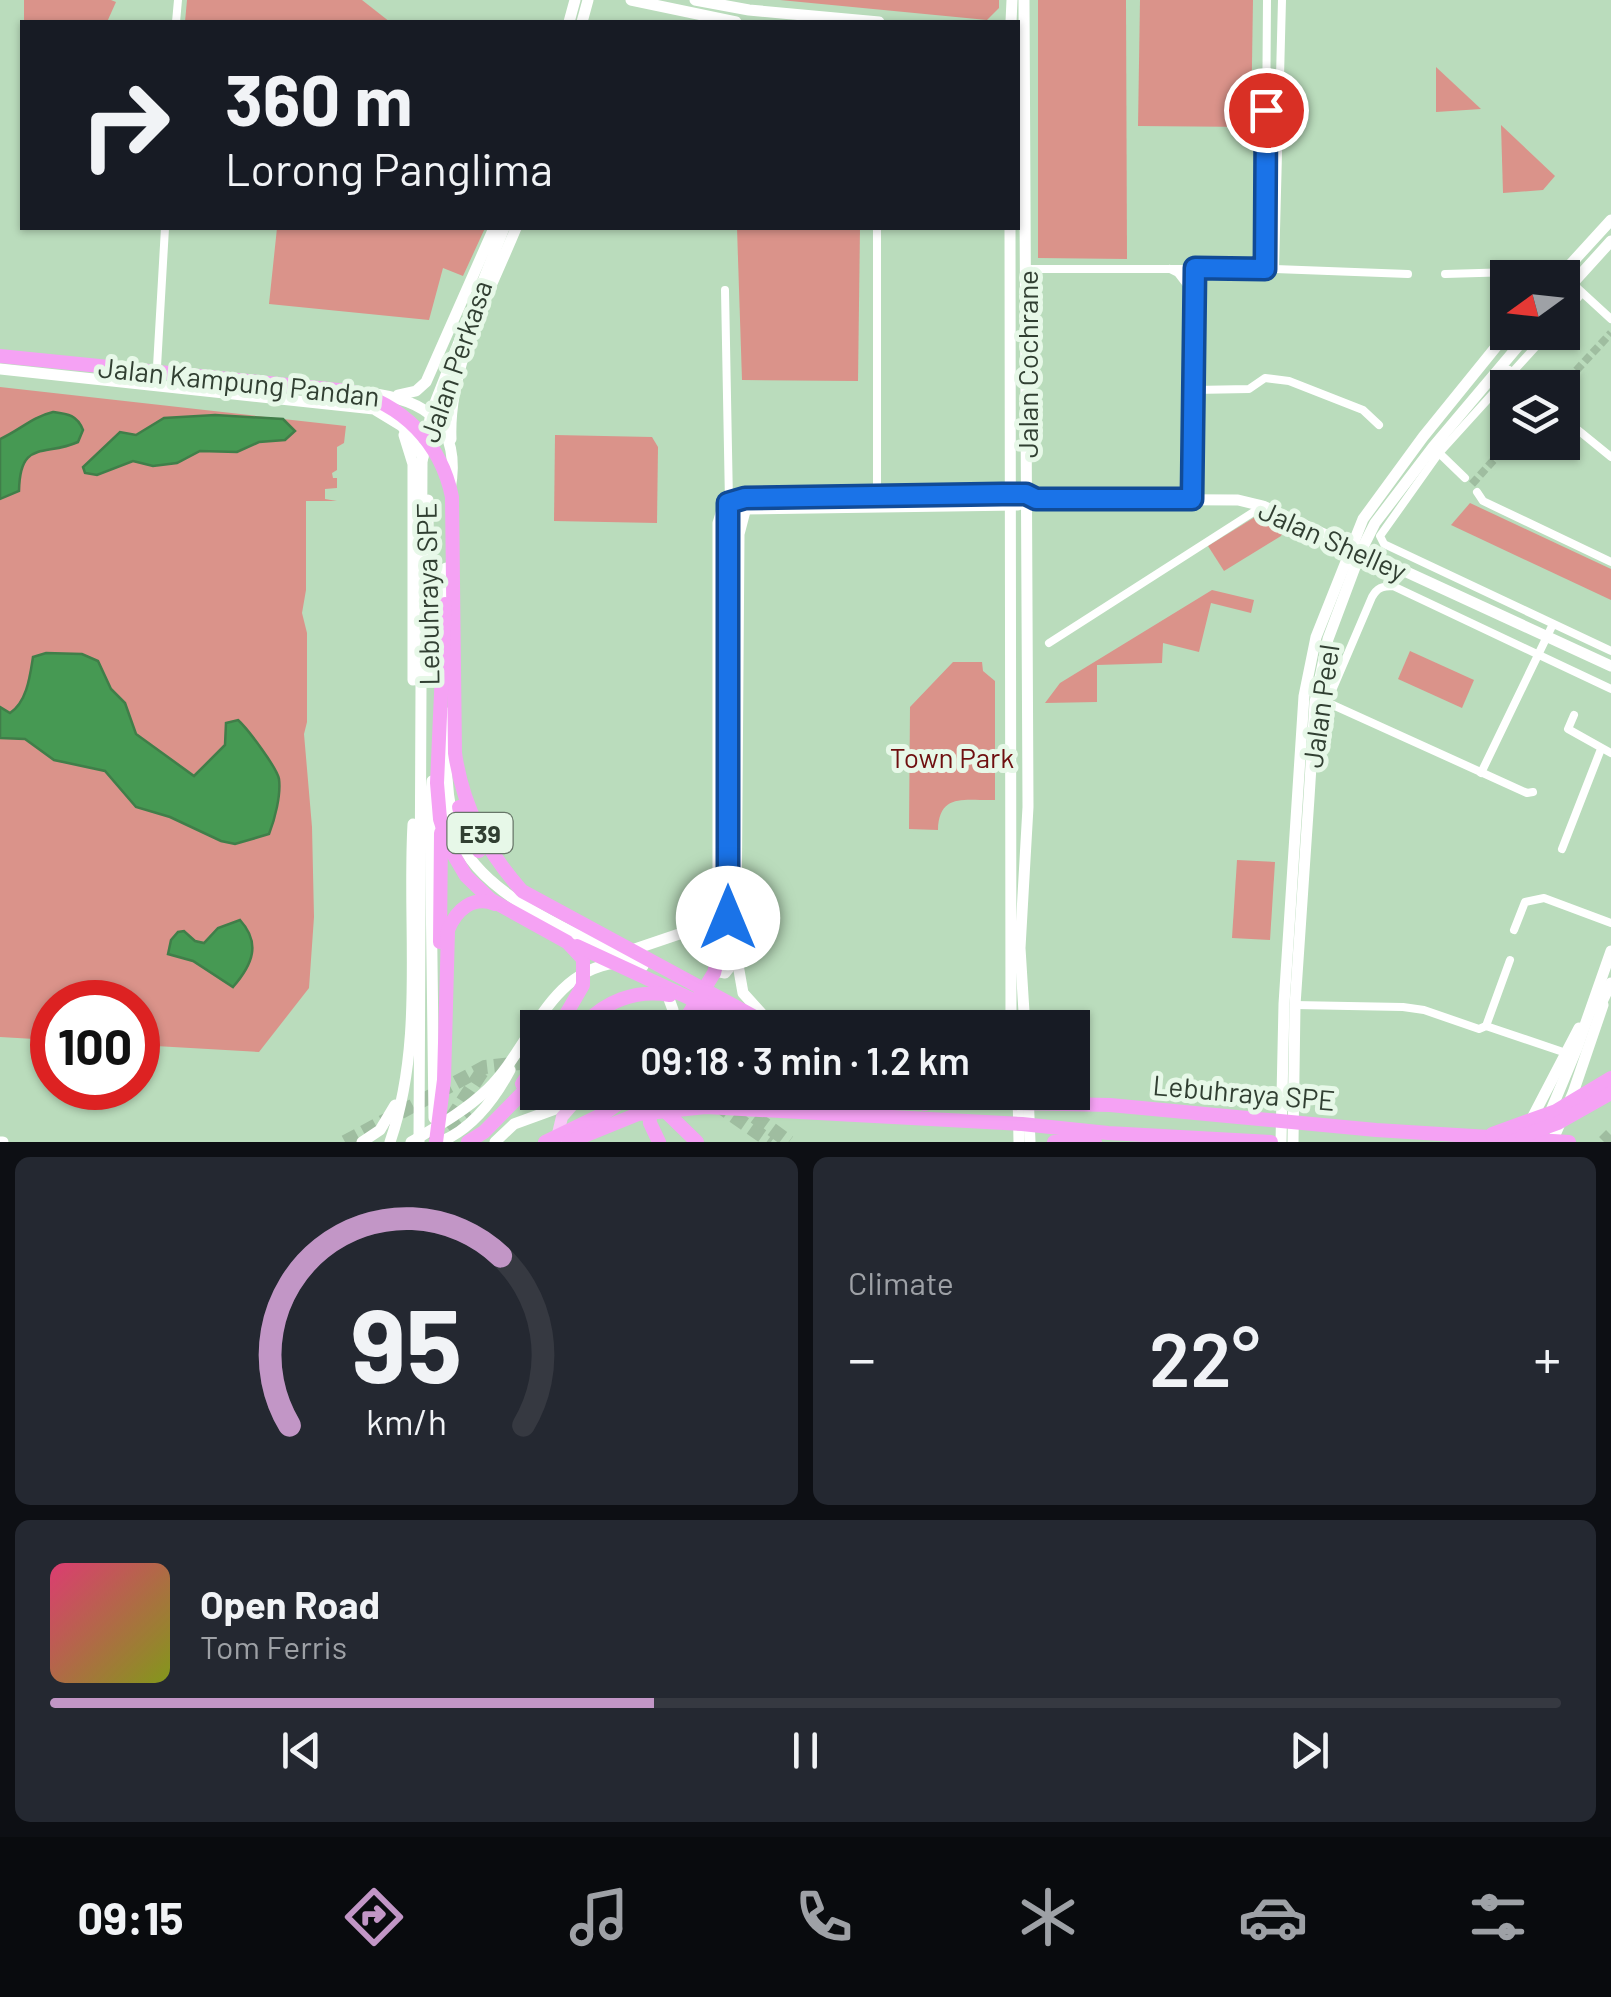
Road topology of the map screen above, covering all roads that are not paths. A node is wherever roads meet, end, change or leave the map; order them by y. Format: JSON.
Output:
{"nodes":[{"id":1,"x":596,"y":0,"type":"edge"},
{"id":2,"x":630,"y":0,"type":"edge"},
{"id":3,"x":694,"y":0,"type":"edge"},
{"id":4,"x":1024,"y":0,"type":"edge"},
{"id":5,"x":1267,"y":0,"type":"edge"},
{"id":6,"x":1282,"y":0,"type":"edge"},
{"id":7,"x":585,"y":11,"type":"edge"},
{"id":8,"x":726,"y":20,"type":"edge"},
{"id":9,"x":857,"y":20,"type":"edge"},
{"id":10,"x":1021,"y":34,"type":"edge"},
{"id":11,"x":1020,"y":48,"type":"edge"},
{"id":12,"x":1611,"y":220,"type":"edge"},
{"id":13,"x":165,"y":230,"type":"edge"},
{"id":14,"x":500,"y":230,"type":"edge"},
{"id":15,"x":515,"y":230,"type":"edge"},
{"id":16,"x":878,"y":230,"type":"edge"},
{"id":17,"x":1010,"y":230,"type":"edge"},
{"id":18,"x":1611,"y":241,"type":"edge"},
{"id":19,"x":1574,"y":260,"type":"edge"},
{"id":20,"x":1168,"y":268,"type":"junction"},
{"id":21,"x":1195,"y":268,"type":"junction"},
{"id":22,"x":1027,"y":269,"type":"junction"},
{"id":23,"x":1265,"y":269,"type":"junction"},
{"id":24,"x":1276,"y":269,"type":"junction"},
{"id":25,"x":1490,"y":273,"type":"edge"},
{"id":26,"x":1408,"y":274,"type":"dead end"},
{"id":27,"x":1445,"y":274,"type":"dead end"},
{"id":28,"x":1580,"y":284,"type":"edge"},
{"id":29,"x":725,"y":290,"type":"dead end"},
{"id":30,"x":1580,"y":291,"type":"edge"},
{"id":31,"x":1194,"y":294,"type":"junction"},
{"id":32,"x":1611,"y":319,"type":"edge"},
{"id":33,"x":1491,"y":350,"type":"edge"},
{"id":34,"x":1514,"y":350,"type":"edge"},
{"id":35,"x":1533,"y":350,"type":"edge"},
{"id":36,"x":0,"y":362,"type":"edge"},
{"id":37,"x":1502,"y":364,"type":"junction"},
{"id":38,"x":1509,"y":370,"type":"edge"},
{"id":39,"x":1515,"y":370,"type":"edge"},
{"id":40,"x":157,"y":379,"type":"junction"},
{"id":41,"x":426,"y":382,"type":"junction"},
{"id":42,"x":454,"y":389,"type":"junction"},
{"id":43,"x":1194,"y":390,"type":"junction"},
{"id":44,"x":1490,"y":395,"type":"edge"},
{"id":45,"x":394,"y":396,"type":"junction"},
{"id":46,"x":1379,"y":425,"type":"dead end"},
{"id":47,"x":1580,"y":432,"type":"edge"},
{"id":48,"x":451,"y":448,"type":"junction"},
{"id":49,"x":1436,"y":450,"type":"junction"},
{"id":50,"x":1611,"y":457,"type":"edge"},
{"id":51,"x":1465,"y":478,"type":"dead end"},
{"id":52,"x":1399,"y":480,"type":"junction"},
{"id":53,"x":1477,"y":492,"type":"dead end"},
{"id":54,"x":877,"y":497,"type":"junction"},
{"id":55,"x":1030,"y":499,"type":"junction"},
{"id":56,"x":1192,"y":499,"type":"junction"},
{"id":57,"x":1011,"y":500,"type":"junction"},
{"id":58,"x":728,"y":503,"type":"junction"},
{"id":59,"x":1263,"y":506,"type":"junction"},
{"id":60,"x":744,"y":513,"type":"junction"},
{"id":61,"x":1370,"y":533,"type":"junction"},
{"id":62,"x":451,"y":536,"type":"junction"},
{"id":63,"x":1355,"y":548,"type":"junction"},
{"id":64,"x":1377,"y":558,"type":"junction"},
{"id":65,"x":1611,"y":562,"type":"edge"},
{"id":66,"x":1550,"y":630,"type":"junction"},
{"id":67,"x":1049,"y":643,"type":"dead end"},
{"id":68,"x":1611,"y":651,"type":"edge"},
{"id":69,"x":1538,"y":653,"type":"junction"},
{"id":70,"x":1611,"y":666,"type":"edge"},
{"id":71,"x":1611,"y":689,"type":"edge"},
{"id":72,"x":447,"y":690,"type":"junction"},
{"id":73,"x":1322,"y":701,"type":"junction"},
{"id":74,"x":1574,"y":715,"type":"dead end"},
{"id":75,"x":419,"y":738,"type":"joint"},
{"id":76,"x":1603,"y":754,"type":"edge"},
{"id":77,"x":1611,"y":764,"type":"edge"},
{"id":78,"x":1482,"y":774,"type":"junction"},
{"id":79,"x":418,"y":775,"type":"junction"},
{"id":80,"x":1533,"y":792,"type":"dead end"},
{"id":81,"x":1562,"y":850,"type":"dead end"},
{"id":82,"x":717,"y":862,"type":"junction"},
{"id":83,"x":735,"y":862,"type":"junction"},
{"id":84,"x":718,"y":900,"type":"junction"},
{"id":85,"x":1611,"y":923,"type":"edge"},
{"id":86,"x":736,"y":930,"type":"junction"},
{"id":87,"x":1514,"y":930,"type":"dead end"},
{"id":88,"x":1611,"y":950,"type":"edge"},
{"id":89,"x":618,"y":954,"type":"junction"},
{"id":90,"x":1510,"y":960,"type":"dead end"},
{"id":91,"x":427,"y":966,"type":"junction"},
{"id":92,"x":643,"y":966,"type":"junction"},
{"id":93,"x":708,"y":985,"type":"junction"},
{"id":94,"x":1605,"y":991,"type":"edge"},
{"id":95,"x":1290,"y":1004,"type":"junction"},
{"id":96,"x":728,"y":1005,"type":"junction"},
{"id":97,"x":546,"y":1010,"type":"edge"},
{"id":98,"x":569,"y":1010,"type":"edge"},
{"id":99,"x":598,"y":1010,"type":"edge"},
{"id":100,"x":673,"y":1010,"type":"edge"},
{"id":101,"x":690,"y":1010,"type":"edge"},
{"id":102,"x":697,"y":1010,"type":"edge"},
{"id":103,"x":719,"y":1010,"type":"edge"},
{"id":104,"x":724,"y":1010,"type":"edge"},
{"id":105,"x":738,"y":1010,"type":"edge"},
{"id":106,"x":758,"y":1010,"type":"edge"},
{"id":107,"x":1012,"y":1010,"type":"edge"},
{"id":108,"x":1024,"y":1010,"type":"edge"},
{"id":109,"x":1486,"y":1026,"type":"junction"},
{"id":110,"x":520,"y":1046,"type":"edge"},
{"id":111,"x":520,"y":1053,"type":"edge"},
{"id":112,"x":1566,"y":1053,"type":"junction"},
{"id":113,"x":1611,"y":1078,"type":"edge"},
{"id":114,"x":434,"y":1079,"type":"junction"},
{"id":115,"x":520,"y":1084,"type":"edge"},
{"id":116,"x":402,"y":1092,"type":"junction"},
{"id":117,"x":1611,"y":1093,"type":"edge"},
{"id":118,"x":520,"y":1095,"type":"edge"},
{"id":119,"x":1288,"y":1102,"type":"junction"},
{"id":120,"x":1090,"y":1105,"type":"edge"},
{"id":121,"x":553,"y":1110,"type":"edge"},
{"id":122,"x":569,"y":1110,"type":"edge"},
{"id":123,"x":609,"y":1110,"type":"edge"},
{"id":124,"x":648,"y":1110,"type":"edge"},
{"id":125,"x":664,"y":1110,"type":"edge"},
{"id":126,"x":954,"y":1110,"type":"edge"},
{"id":127,"x":961,"y":1110,"type":"edge"},
{"id":128,"x":1018,"y":1110,"type":"edge"},
{"id":129,"x":1029,"y":1110,"type":"edge"},
{"id":130,"x":1022,"y":1124,"type":"junction"},
{"id":131,"x":484,"y":1131,"type":"edge"},
{"id":132,"x":362,"y":1142,"type":"edge"},
{"id":133,"x":390,"y":1142,"type":"edge"},
{"id":134,"x":411,"y":1142,"type":"edge"},
{"id":135,"x":419,"y":1142,"type":"edge"},
{"id":136,"x":437,"y":1142,"type":"edge"},
{"id":137,"x":468,"y":1142,"type":"edge"},
{"id":138,"x":545,"y":1142,"type":"edge"},
{"id":139,"x":556,"y":1142,"type":"edge"},
{"id":140,"x":569,"y":1142,"type":"edge"},
{"id":141,"x":659,"y":1142,"type":"edge"},
{"id":142,"x":696,"y":1142,"type":"edge"},
{"id":143,"x":1019,"y":1142,"type":"edge"},
{"id":144,"x":1030,"y":1142,"type":"edge"},
{"id":145,"x":1054,"y":1142,"type":"edge"},
{"id":146,"x":1095,"y":1142,"type":"edge"},
{"id":147,"x":1271,"y":1142,"type":"edge"},
{"id":148,"x":1282,"y":1142,"type":"edge"},
{"id":149,"x":1294,"y":1142,"type":"edge"},
{"id":150,"x":1444,"y":1142,"type":"edge"},
{"id":151,"x":1457,"y":1142,"type":"edge"},
{"id":152,"x":1505,"y":1142,"type":"edge"},
{"id":153,"x":1520,"y":1142,"type":"edge"},
{"id":154,"x":1541,"y":1142,"type":"edge"},
{"id":155,"x":1567,"y":1142,"type":"edge"}],
"edges":[{"from":1,"to":7,"type":"street"},
{"from":2,"to":8,"type":"street"},
{"from":3,"to":9,"type":"street"},
{"from":4,"to":10,"type":"street","name":"Jalan Cochrane"},
{"from":5,"to":23,"type":"street"},
{"from":6,"to":24,"type":"street"},
{"from":10,"to":11,"type":"street","name":"Jalan Cochrane"},
{"from":11,"to":22,"type":"street","name":"Jalan Cochrane"},
{"from":12,"to":19,"type":"street"},
{"from":13,"to":40,"type":"street"},
{"from":14,"to":41,"type":"street"},
{"from":14,"to":75,"type":"street","name":"Jalan Perkasa"},
{"from":15,"to":42,"type":"street","name":"Jalan Perkasa"},
{"from":16,"to":54,"type":"street"},
{"from":17,"to":57,"type":"street","name":"Jalan Cochrane"},
{"from":18,"to":28,"type":"street"},
{"from":20,"to":21,"type":"street"},
{"from":20,"to":22,"type":"street"},
{"from":20,"to":31,"type":"street"},
{"from":21,"to":23,"type":"street"},
{"from":21,"to":31,"type":"street"},
{"from":22,"to":55,"type":"street","name":"Jalan Cochrane"},
{"from":23,"to":24,"type":"street"},
{"from":24,"to":26,"type":"street"},
{"from":25,"to":27,"type":"street"},
{"from":29,"to":58,"type":"street"},
{"from":30,"to":32,"type":"street"},
{"from":31,"to":43,"type":"street"},
{"from":33,"to":52,"type":"street","name":"Jalan Peel"},
{"from":34,"to":37,"type":"street","name":"Jalan Peel"},
{"from":35,"to":39,"type":"street"},
{"from":36,"to":40,"type":"street","name":"Jalan Kampung Pandan"},
{"from":36,"to":62,"type":"highway","name":"Lebuhraya SPE","number":"E39"},
{"from":37,"to":38,"type":"street"},
{"from":37,"to":49,"type":"street","name":"Jalan Peel"},
{"from":40,"to":45,"type":"street","name":"Jalan Kampung Pandan"},
{"from":40,"to":79,"type":"street","name":"Jalan Kampung Pandan"},
{"from":41,"to":42,"type":"street"},
{"from":41,"to":45,"type":"street"},
{"from":42,"to":48,"type":"street","name":"Jalan Perkasa"},
{"from":43,"to":46,"type":"street"},
{"from":43,"to":56,"type":"street"},
{"from":44,"to":49,"type":"street"},
{"from":45,"to":48,"type":"street","name":"Jalan Kampung Pandan"},
{"from":47,"to":50,"type":"street"},
{"from":48,"to":72,"type":"street","name":"Jalan Kampung Pandan"},
{"from":49,"to":51,"type":"street"},
{"from":49,"to":52,"type":"street","name":"Jalan Peel"},
{"from":49,"to":66,"type":"street"},
{"from":52,"to":61,"type":"street","name":"Jalan Peel"},
{"from":52,"to":63,"type":"street","name":"Jalan Peel"},
{"from":53,"to":65,"type":"street"},
{"from":54,"to":57,"type":"street"},
{"from":54,"to":58,"type":"street"},
{"from":55,"to":56,"type":"street","name":"Jalan Shelley"},
{"from":55,"to":57,"type":"street","name":"Jalan Shelley"},
{"from":55,"to":108,"type":"street","name":"Jalan Cochrane"},
{"from":56,"to":59,"type":"street","name":"Jalan Shelley"},
{"from":57,"to":60,"type":"street"},
{"from":57,"to":107,"type":"street","name":"Jalan Cochrane"},
{"from":58,"to":60,"type":"street"},
{"from":58,"to":82,"type":"street"},
{"from":58,"to":93,"type":"highway"},
{"from":59,"to":63,"type":"street","name":"Jalan Shelley"},
{"from":59,"to":67,"type":"street"},
{"from":60,"to":83,"type":"street"},
{"from":61,"to":63,"type":"street","name":"Jalan Peel"},
{"from":61,"to":64,"type":"street"},
{"from":62,"to":96,"type":"highway","name":"Lebuhraya SPE","number":"E39"},
{"from":62,"to":98,"type":"highway"},
{"from":62,"to":104,"type":"highway","name":"Lebuhraya SPE","number":"E39"},
{"from":62,"to":114,"type":"highway"},
{"from":63,"to":64,"type":"street","name":"Jalan Shelley"},
{"from":63,"to":73,"type":"street","name":"Jalan Peel"},
{"from":63,"to":95,"type":"street","name":"Jalan Peel"},
{"from":64,"to":66,"type":"street","name":"Jalan Shelley"},
{"from":66,"to":68,"type":"street"},
{"from":66,"to":69,"type":"street"},
{"from":66,"to":70,"type":"street","name":"Jalan Shelley"},
{"from":69,"to":71,"type":"street"},
{"from":69,"to":73,"type":"street"},
{"from":69,"to":78,"type":"street"},
{"from":72,"to":89,"type":"street","name":"Jalan Kampung Pandan"},
{"from":72,"to":91,"type":"street","name":"Jalan Kampung Pandan"},
{"from":73,"to":78,"type":"street"},
{"from":73,"to":95,"type":"street","name":"Jalan Peel"},
{"from":74,"to":76,"type":"street"},
{"from":75,"to":79,"type":"street","name":"Jalan Kampung Pandan"},
{"from":76,"to":77,"type":"street"},
{"from":76,"to":81,"type":"street"},
{"from":78,"to":80,"type":"street"},
{"from":79,"to":91,"type":"street","name":"Jalan Kampung Pandan"},
{"from":79,"to":116,"type":"street","name":"Jalan Kampung Pandan"},
{"from":82,"to":83,"type":"street"},
{"from":82,"to":84,"type":"street"},
{"from":83,"to":86,"type":"street"},
{"from":84,"to":86,"type":"street"},
{"from":84,"to":89,"type":"street"},
{"from":85,"to":87,"type":"street"},
{"from":86,"to":106,"type":"street"},
{"from":88,"to":94,"type":"street"},
{"from":89,"to":92,"type":"street","name":"Jalan Kampung Pandan"},
{"from":90,"to":109,"type":"street"},
{"from":91,"to":114,"type":"street","name":"Jalan Kampung Pandan"},
{"from":91,"to":135,"type":"street","name":"Jalan Kampung Pandan"},
{"from":92,"to":96,"type":"highway"},
{"from":92,"to":97,"type":"street"},
{"from":92,"to":100,"type":"street"},
{"from":93,"to":101,"type":"highway"},
{"from":93,"to":102,"type":"highway"},
{"from":94,"to":112,"type":"street"},
{"from":94,"to":154,"type":"street"},
{"from":94,"to":154,"type":"street"},
{"from":94,"to":155,"type":"street"},
{"from":95,"to":109,"type":"street"},
{"from":95,"to":119,"type":"street","name":"Jalan Peel"},
{"from":96,"to":99,"type":"highway"},
{"from":96,"to":105,"type":"highway"},
{"from":103,"to":136,"type":"highway"},
{"from":109,"to":112,"type":"street"},
{"from":110,"to":134,"type":"street"},
{"from":111,"to":131,"type":"street"},
{"from":112,"to":153,"type":"street"},
{"from":113,"to":151,"type":"highway"},
{"from":114,"to":136,"type":"street","name":"Jalan Kampung Pandan"},
{"from":115,"to":131,"type":"highway"},
{"from":116,"to":132,"type":"street"},
{"from":116,"to":133,"type":"street","name":"Jalan Kampung Pandan"},
{"from":117,"to":152,"type":"highway"},
{"from":118,"to":131,"type":"highway"},
{"from":119,"to":148,"type":"street","name":"Jalan Peel"},
{"from":119,"to":149,"type":"street","name":"Jalan Peel"},
{"from":120,"to":155,"type":"highway","name":"Lebuhraya SPE"},
{"from":121,"to":131,"type":"street"},
{"from":122,"to":139,"type":"main road"},
{"from":123,"to":138,"type":"highway"},
{"from":124,"to":141,"type":"highway"},
{"from":125,"to":142,"type":"highway"},
{"from":126,"to":130,"type":"highway"},
{"from":127,"to":150,"type":"highway","name":"Lebuhraya SPE"},
{"from":128,"to":143,"type":"street"},
{"from":129,"to":144,"type":"street"},
{"from":130,"to":140,"type":"highway"},
{"from":130,"to":147,"type":"highway"},
{"from":131,"to":136,"type":"street"},
{"from":131,"to":137,"type":"highway"},
{"from":145,"to":146,"type":"highway"}]}
